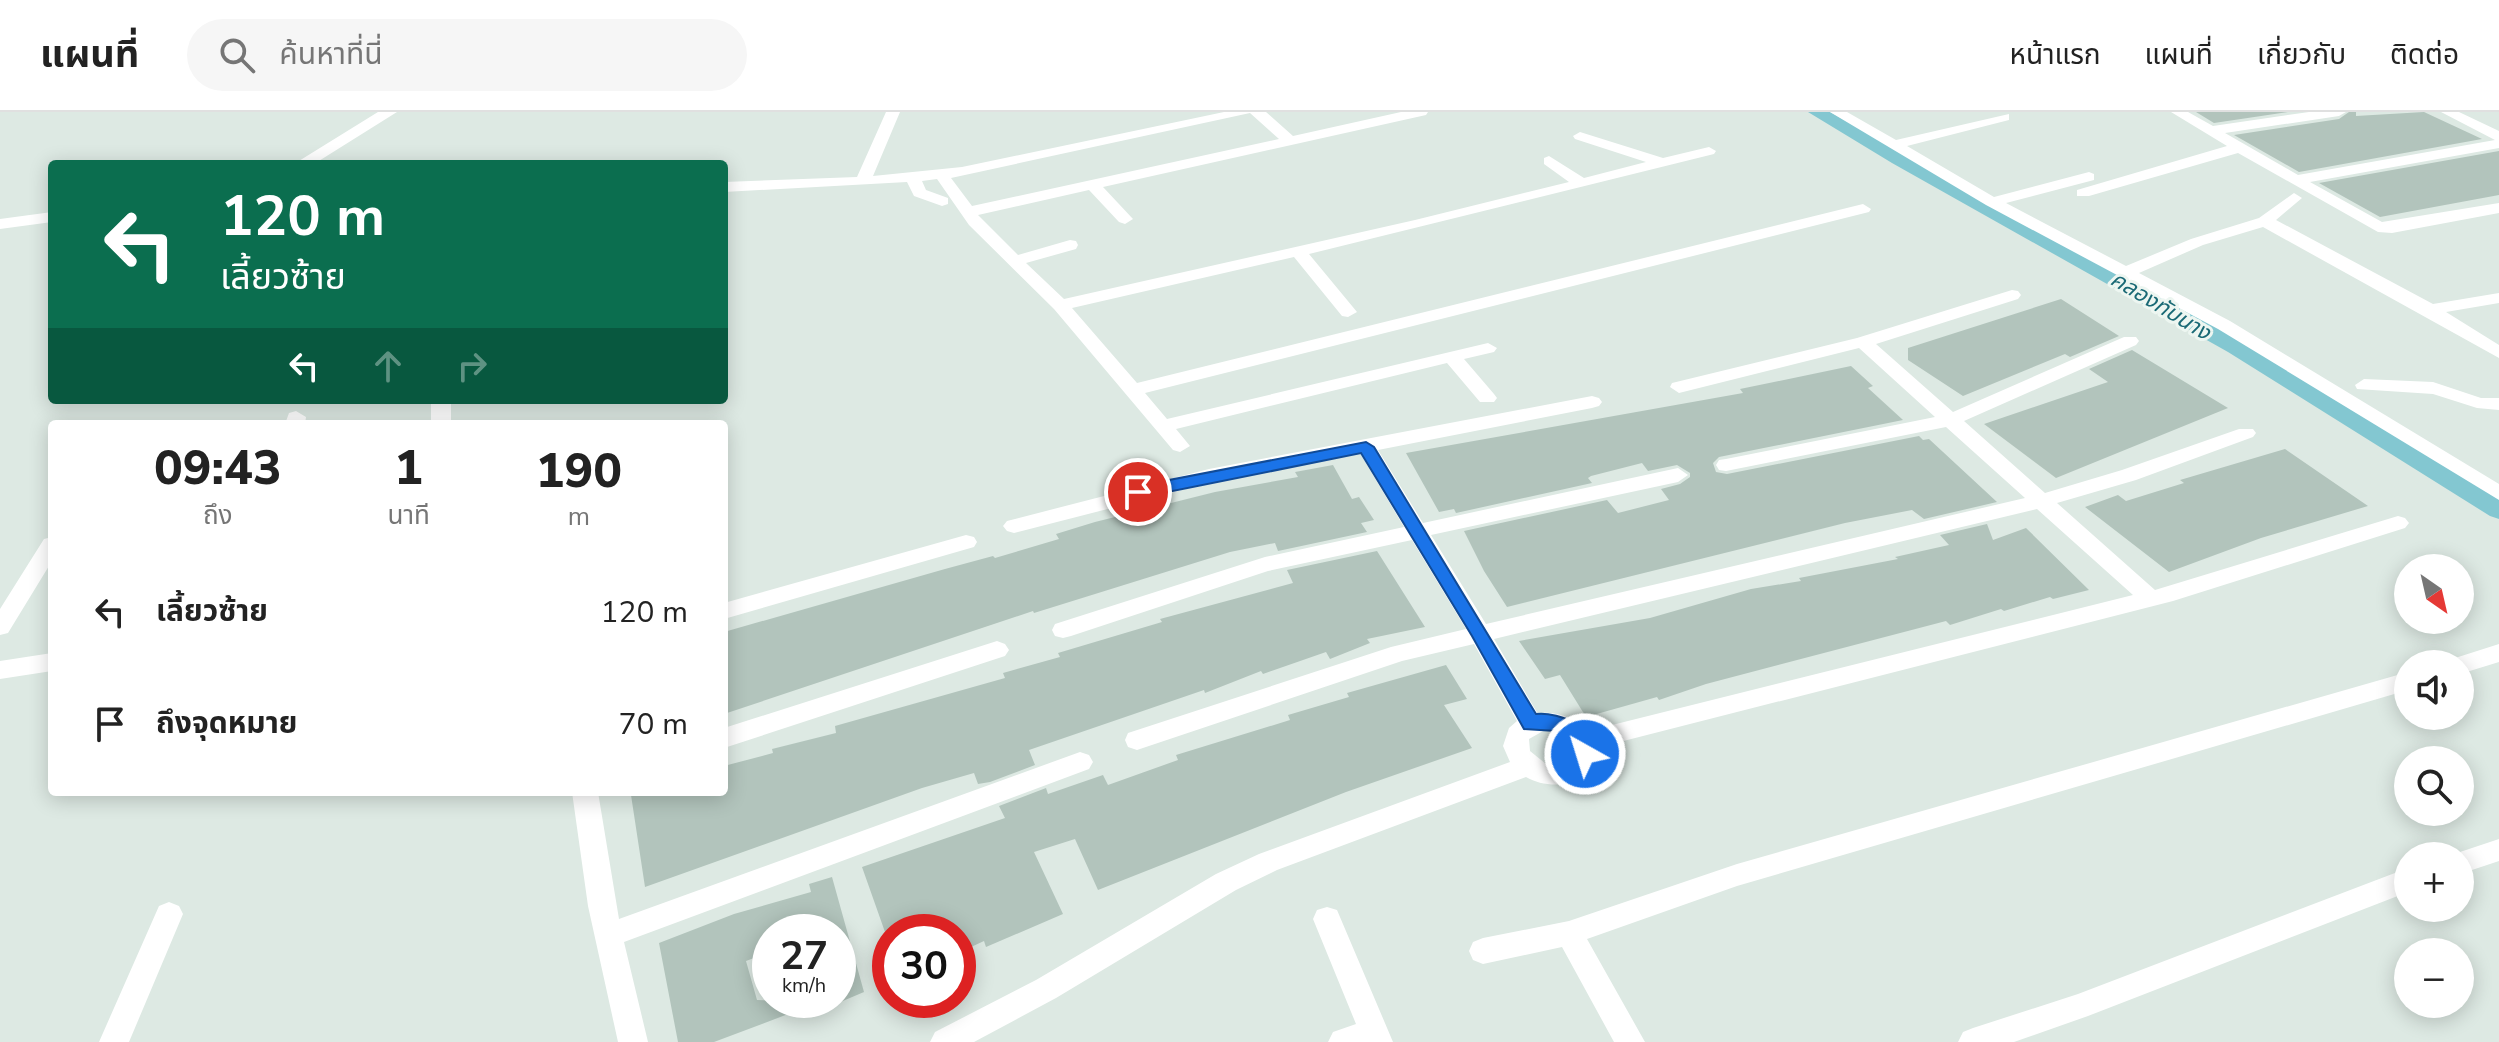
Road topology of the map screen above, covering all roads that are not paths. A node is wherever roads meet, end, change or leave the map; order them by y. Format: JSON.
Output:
{"nodes":[{"id":1,"x":389,"y":112,"type":"edge"},
{"id":2,"x":893,"y":112,"type":"edge"},
{"id":3,"x":1244,"y":112,"type":"edge"},
{"id":4,"x":1257,"y":112,"type":"edge"},
{"id":5,"x":1421,"y":112,"type":"edge"},
{"id":6,"x":1837,"y":112,"type":"edge"},
{"id":7,"x":2178,"y":112,"type":"edge"},
{"id":8,"x":2339,"y":112,"type":"edge"},
{"id":9,"x":2448,"y":112,"type":"edge"},
{"id":10,"x":2004,"y":117,"type":"dead end"},
{"id":11,"x":2209,"y":131,"type":"junction"},
{"id":12,"x":1580,"y":136,"type":"dead end"},
{"id":13,"x":2499,"y":137,"type":"edge"},
{"id":14,"x":1291,"y":142,"type":"junction"},
{"id":15,"x":2499,"y":144,"type":"edge"},
{"id":16,"x":1894,"y":145,"type":"junction"},
{"id":17,"x":2237,"y":148,"type":"junction"},
{"id":18,"x":1709,"y":151,"type":"dead end"},
{"id":19,"x":309,"y":160,"type":"edge"},
{"id":20,"x":1549,"y":161,"type":"dead end"},
{"id":21,"x":1663,"y":163,"type":"junction"},
{"id":22,"x":941,"y":174,"type":"junction"},
{"id":23,"x":912,"y":177,"type":"junction"},
{"id":24,"x":2089,"y":177,"type":"dead end"},
{"id":25,"x":2293,"y":180,"type":"junction"},
{"id":26,"x":863,"y":182,"type":"junction"},
{"id":27,"x":1583,"y":184,"type":"junction"},
{"id":28,"x":1094,"y":186,"type":"junction"},
{"id":29,"x":728,"y":187,"type":"edge"},
{"id":30,"x":2083,"y":193,"type":"dead end"},
{"id":31,"x":2294,"y":198,"type":"dead end"},
{"id":32,"x":942,"y":201,"type":"dead end"},
{"id":33,"x":1992,"y":202,"type":"junction"},
{"id":34,"x":2499,"y":208,"type":"edge"},
{"id":35,"x":1863,"y":209,"type":"dead end"},
{"id":36,"x":968,"y":212,"type":"junction"},
{"id":37,"x":48,"y":218,"type":"edge"},
{"id":38,"x":1125,"y":219,"type":"dead end"},
{"id":39,"x":2265,"y":221,"type":"junction"},
{"id":40,"x":0,"y":224,"type":"edge"},
{"id":41,"x":1070,"y":245,"type":"dead end"},
{"id":42,"x":1298,"y":251,"type":"junction"},
{"id":43,"x":1014,"y":261,"type":"junction"},
{"id":44,"x":2125,"y":273,"type":"junction"},
{"id":45,"x":2012,"y":295,"type":"dead end"},
{"id":46,"x":2499,"y":298,"type":"edge"},
{"id":47,"x":1060,"y":305,"type":"junction"},
{"id":48,"x":2430,"y":310,"type":"junction"},
{"id":49,"x":1348,"y":312,"type":"dead end"},
{"id":50,"x":2130,"y":341,"type":"dead end"},
{"id":51,"x":1863,"y":342,"type":"junction"},
{"id":52,"x":1488,"y":348,"type":"dead end"},
{"id":53,"x":2499,"y":353,"type":"edge"},
{"id":54,"x":1452,"y":357,"type":"junction"},
{"id":55,"x":2364,"y":385,"type":"dead end"},
{"id":56,"x":1679,"y":387,"type":"dead end"},
{"id":57,"x":1132,"y":390,"type":"junction"},
{"id":58,"x":1487,"y":398,"type":"dead end"},
{"id":59,"x":1592,"y":402,"type":"dead end"},
{"id":60,"x":2499,"y":404,"type":"edge"},
{"id":61,"x":1950,"y":420,"type":"junction"},
{"id":62,"x":1163,"y":426,"type":"junction"},
{"id":63,"x":2246,"y":433,"type":"dead end"},
{"id":64,"x":1180,"y":446,"type":"dead end"},
{"id":65,"x":1366,"y":447,"type":"junction"},
{"id":66,"x":1726,"y":465,"type":"dead end"},
{"id":67,"x":1678,"y":475,"type":"dead end"},
{"id":68,"x":2499,"y":493,"type":"edge"},
{"id":69,"x":2042,"y":501,"type":"junction"},
{"id":70,"x":2398,"y":523,"type":"dead end"},
{"id":71,"x":1014,"y":526,"type":"dead end"},
{"id":72,"x":1418,"y":531,"type":"junction"},
{"id":73,"x":966,"y":542,"type":"dead end"},
{"id":74,"x":48,"y":554,"type":"edge"},
{"id":75,"x":2150,"y":598,"type":"junction"},
{"id":76,"x":728,"y":610,"type":"edge"},
{"id":77,"x":0,"y":627,"type":"edge"},
{"id":78,"x":1063,"y":630,"type":"dead end"},
{"id":79,"x":1479,"y":632,"type":"junction"},
{"id":80,"x":997,"y":650,"type":"dead end"},
{"id":81,"x":2499,"y":653,"type":"edge"},
{"id":82,"x":2474,"y":661,"type":"edge"},
{"id":83,"x":48,"y":663,"type":"edge"},
{"id":84,"x":0,"y":670,"type":"edge"},
{"id":85,"x":2394,"y":685,"type":"edge"},
{"id":86,"x":1531,"y":723,"type":"junction"},
{"id":87,"x":728,"y":737,"type":"edge"},
{"id":88,"x":1137,"y":740,"type":"dead end"},
{"id":89,"x":1582,"y":742,"type":"junction"},
{"id":90,"x":1080,"y":762,"type":"dead end"},
{"id":91,"x":1527,"y":766,"type":"junction"},
{"id":92,"x":586,"y":796,"type":"edge"},
{"id":93,"x":2499,"y":850,"type":"edge"},
{"id":94,"x":2474,"y":858,"type":"edge"},
{"id":95,"x":2394,"y":885,"type":"edge"},
{"id":96,"x":169,"y":914,"type":"dead end"},
{"id":97,"x":1327,"y":919,"type":"dead end"},
{"id":98,"x":1569,"y":933,"type":"junction"},
{"id":99,"x":609,"y":935,"type":"junction"},
{"id":100,"x":1483,"y":951,"type":"dead end"},
{"id":101,"x":1376,"y":1036,"type":"edge"},
{"id":102,"x":114,"y":1042,"type":"edge"},
{"id":103,"x":633,"y":1042,"type":"edge"},
{"id":104,"x":945,"y":1042,"type":"edge"},
{"id":105,"x":1343,"y":1042,"type":"edge"},
{"id":106,"x":1630,"y":1042,"type":"edge"},
{"id":107,"x":1973,"y":1042,"type":"edge"}],
"edges":[{"from":1,"to":19,"type":"street"},
{"from":2,"to":26,"type":"street"},
{"from":3,"to":22,"type":"street"},
{"from":4,"to":14,"type":"street"},
{"from":5,"to":14,"type":"street"},
{"from":6,"to":16,"type":"street"},
{"from":7,"to":11,"type":"street"},
{"from":8,"to":11,"type":"street"},
{"from":9,"to":13,"type":"street"},
{"from":10,"to":16,"type":"street"},
{"from":11,"to":17,"type":"street"},
{"from":12,"to":21,"type":"street"},
{"from":14,"to":28,"type":"street"},
{"from":15,"to":25,"type":"street"},
{"from":16,"to":33,"type":"street"},
{"from":17,"to":25,"type":"street"},
{"from":17,"to":30,"type":"street"},
{"from":18,"to":21,"type":"street"},
{"from":20,"to":27,"type":"street"},
{"from":21,"to":27,"type":"street"},
{"from":22,"to":23,"type":"street"},
{"from":22,"to":36,"type":"street"},
{"from":23,"to":26,"type":"street"},
{"from":23,"to":32,"type":"street"},
{"from":24,"to":33,"type":"street"},
{"from":25,"to":34,"type":"street"},
{"from":26,"to":29,"type":"street"},
{"from":27,"to":42,"type":"street"},
{"from":28,"to":36,"type":"street"},
{"from":28,"to":38,"type":"street"},
{"from":31,"to":39,"type":"street"},
{"from":33,"to":44,"type":"street"},
{"from":35,"to":57,"type":"street"},
{"from":36,"to":43,"type":"street"},
{"from":37,"to":40,"type":"street"},
{"from":39,"to":44,"type":"street"},
{"from":39,"to":48,"type":"street"},
{"from":41,"to":43,"type":"street"},
{"from":42,"to":47,"type":"street"},
{"from":42,"to":49,"type":"street"},
{"from":43,"to":47,"type":"street"},
{"from":44,"to":68,"type":"street"},
{"from":45,"to":51,"type":"street"},
{"from":46,"to":48,"type":"street"},
{"from":47,"to":57,"type":"street"},
{"from":48,"to":53,"type":"street"},
{"from":50,"to":61,"type":"street"},
{"from":51,"to":56,"type":"street"},
{"from":51,"to":61,"type":"street"},
{"from":52,"to":54,"type":"street"},
{"from":54,"to":58,"type":"street"},
{"from":54,"to":62,"type":"street"},
{"from":55,"to":60,"type":"street"},
{"from":57,"to":62,"type":"street"},
{"from":59,"to":65,"type":"street"},
{"from":61,"to":66,"type":"street"},
{"from":61,"to":69,"type":"street"},
{"from":62,"to":64,"type":"street"},
{"from":63,"to":69,"type":"street"},
{"from":65,"to":71,"type":"street"},
{"from":65,"to":72,"type":"street"},
{"from":67,"to":72,"type":"street"},
{"from":69,"to":75,"type":"street"},
{"from":69,"to":79,"type":"street"},
{"from":70,"to":75,"type":"street"},
{"from":72,"to":78,"type":"street"},
{"from":72,"to":79,"type":"street"},
{"from":73,"to":76,"type":"street"},
{"from":74,"to":77,"type":"street"},
{"from":75,"to":89,"type":"street"},
{"from":79,"to":86,"type":"street"},
{"from":79,"to":88,"type":"street"},
{"from":80,"to":87,"type":"street"},
{"from":81,"to":82,"type":"street"},
{"from":83,"to":84,"type":"street"},
{"from":85,"to":98,"type":"street"},
{"from":86,"to":89,"type":"street"},
{"from":86,"to":91,"type":"street"},
{"from":89,"to":91,"type":"street"},
{"from":90,"to":99,"type":"street"},
{"from":91,"to":104,"type":"street"},
{"from":92,"to":99,"type":"street"},
{"from":93,"to":94,"type":"street"},
{"from":95,"to":107,"type":"street"},
{"from":96,"to":102,"type":"street"},
{"from":97,"to":101,"type":"street"},
{"from":98,"to":100,"type":"street"},
{"from":98,"to":106,"type":"street"},
{"from":99,"to":103,"type":"street"},
{"from":101,"to":105,"type":"street"}]}
